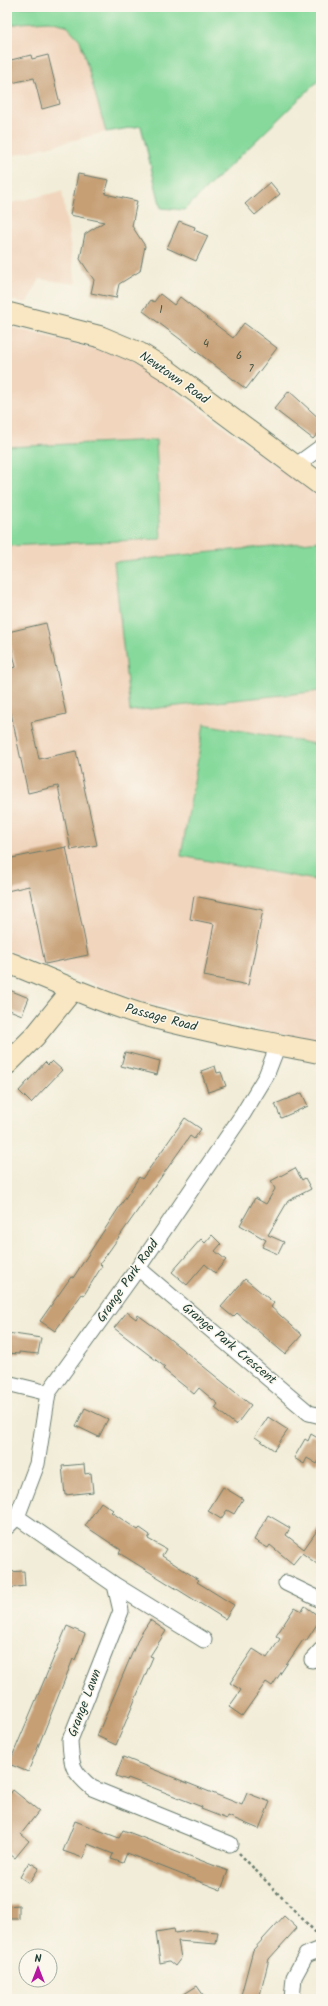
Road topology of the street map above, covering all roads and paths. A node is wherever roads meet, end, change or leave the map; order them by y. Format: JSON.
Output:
{"nodes":[{"id":1,"x":7,"y":313,"type":"edge"},
{"id":2,"x":321,"y":447,"type":"edge"},
{"id":3,"x":295,"y":466,"type":"junction"},
{"id":4,"x":321,"y":485,"type":"edge"},
{"id":5,"x":7,"y":962,"type":"edge"},
{"id":6,"x":73,"y":989,"type":"junction"},
{"id":7,"x":278,"y":1045,"type":"junction"},
{"id":8,"x":321,"y":1053,"type":"edge"},
{"id":9,"x":7,"y":1064,"type":"edge"},
{"id":10,"x":138,"y":1268,"type":"junction"},
{"id":11,"x":7,"y":1383,"type":"edge"},
{"id":12,"x":48,"y":1393,"type":"junction"},
{"id":13,"x":321,"y":1416,"type":"edge"},
{"id":14,"x":12,"y":1522,"type":"edge"},
{"id":15,"x":286,"y":1583,"type":"dead end"},
{"id":16,"x":115,"y":1585,"type":"junction"},
{"id":17,"x":321,"y":1600,"type":"edge"},
{"id":18,"x":204,"y":1640,"type":"dead end"},
{"id":19,"x":230,"y":1844,"type":"joint"},
{"id":20,"x":321,"y":1937,"type":"edge"},
{"id":21,"x":321,"y":1950,"type":"edge"},
{"id":22,"x":292,"y":1999,"type":"edge"}],
"edges":[{"from":1,"to":3,"type":"main road","name":"Newtown Road"},
{"from":2,"to":3,"type":"street"},
{"from":3,"to":4,"type":"main road","name":"Newtown Road"},
{"from":5,"to":6,"type":"main road","name":"Passage Road"},
{"from":6,"to":7,"type":"main road","name":"Passage Road"},
{"from":6,"to":9,"type":"main road"},
{"from":7,"to":8,"type":"main road","name":"Passage Road"},
{"from":7,"to":10,"type":"street","name":"Grange Park Road"},
{"from":10,"to":12,"type":"street","name":"Grange Park Road"},
{"from":10,"to":13,"type":"street","name":"Grange Park Crescent"},
{"from":11,"to":12,"type":"street"},
{"from":12,"to":14,"type":"street","name":"Grange Park Road"},
{"from":14,"to":16,"type":"street"},
{"from":15,"to":17,"type":"street"},
{"from":16,"to":18,"type":"street"},
{"from":16,"to":19,"type":"street","name":"Grange Lawn"},
{"from":19,"to":20,"type":"path"},
{"from":21,"to":22,"type":"street"}]}
